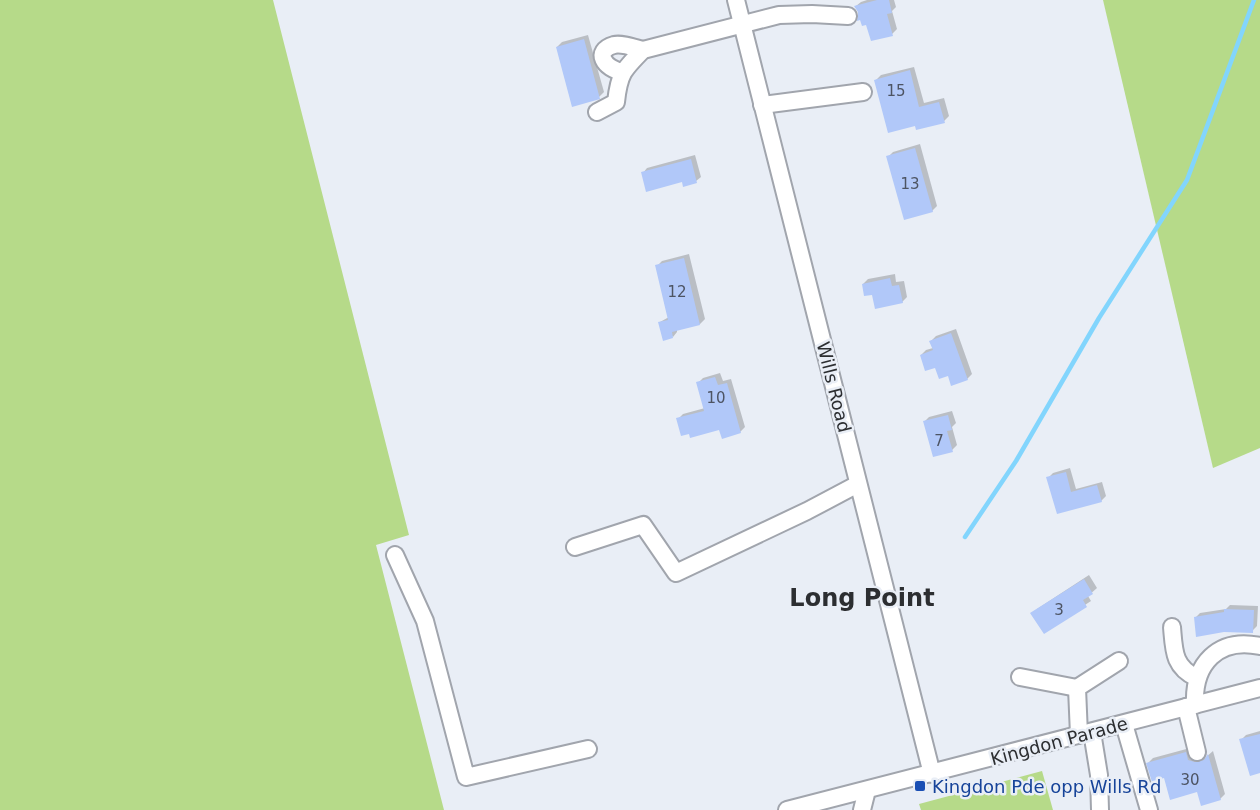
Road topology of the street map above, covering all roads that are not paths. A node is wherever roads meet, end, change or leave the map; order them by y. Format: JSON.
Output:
{"nodes":[{"id":1,"x":739,"y":1,"type":"edge"},
{"id":2,"x":848,"y":16,"type":"dead end"},
{"id":3,"x":742,"y":26,"type":"junction"},
{"id":4,"x":643,"y":50,"type":"junction"},
{"id":5,"x":623,"y":72,"type":"junction"},
{"id":6,"x":863,"y":92,"type":"dead end"},
{"id":7,"x":762,"y":105,"type":"junction"},
{"id":8,"x":597,"y":112,"type":"dead end"},
{"id":9,"x":858,"y":484,"type":"junction"},
{"id":10,"x":575,"y":547,"type":"dead end"},
{"id":11,"x":395,"y":555,"type":"dead end"},
{"id":12,"x":1172,"y":627,"type":"dead end"},
{"id":13,"x":1260,"y":646,"type":"edge"},
{"id":14,"x":1119,"y":661,"type":"dead end"},
{"id":15,"x":1020,"y":677,"type":"dead end"},
{"id":16,"x":1197,"y":678,"type":"junction"},
{"id":17,"x":1077,"y":688,"type":"junction"},
{"id":18,"x":1260,"y":688,"type":"edge"},
{"id":19,"x":1191,"y":706,"type":"junction"},
{"id":20,"x":1124,"y":724,"type":"junction"},
{"id":21,"x":1085,"y":734,"type":"junction"},
{"id":22,"x":588,"y":749,"type":"dead end"},
{"id":23,"x":1197,"y":752,"type":"dead end"},
{"id":24,"x":932,"y":774,"type":"junction"},
{"id":25,"x":867,"y":790,"type":"junction"},
{"id":26,"x":807,"y":808,"type":"edge"},
{"id":27,"x":787,"y":810,"type":"edge"},
{"id":28,"x":862,"y":810,"type":"edge"},
{"id":29,"x":1100,"y":810,"type":"edge"},
{"id":30,"x":1149,"y":810,"type":"edge"}],
"edges":[{"from":1,"to":3,"type":"street","name":"Wills Road"},
{"from":2,"to":3,"type":"street"},
{"from":3,"to":4,"type":"street"},
{"from":3,"to":7,"type":"street","name":"Wills Road"},
{"from":4,"to":5,"type":"street"},
{"from":4,"to":5,"type":"street"},
{"from":5,"to":8,"type":"street"},
{"from":6,"to":7,"type":"street"},
{"from":7,"to":9,"type":"street","name":"Wills Road"},
{"from":9,"to":10,"type":"street"},
{"from":9,"to":24,"type":"street","name":"Wills Road"},
{"from":11,"to":22,"type":"street"},
{"from":12,"to":16,"type":"street"},
{"from":13,"to":16,"type":"street"},
{"from":14,"to":17,"type":"street"},
{"from":15,"to":17,"type":"street"},
{"from":16,"to":19,"type":"street"},
{"from":17,"to":21,"type":"street"},
{"from":18,"to":19,"type":"street","name":"Kingdon Parade"},
{"from":19,"to":20,"type":"street","name":"Kingdon Parade"},
{"from":19,"to":23,"type":"street"},
{"from":20,"to":21,"type":"street","name":"Kingdon Parade"},
{"from":20,"to":30,"type":"street"},
{"from":21,"to":24,"type":"street","name":"Kingdon Parade"},
{"from":21,"to":29,"type":"street"},
{"from":24,"to":25,"type":"street","name":"Kingdon Parade"},
{"from":25,"to":26,"type":"street","name":"Kingdon Parade"},
{"from":25,"to":28,"type":"street"},
{"from":26,"to":27,"type":"street","name":"Kingdon Parade"}]}
